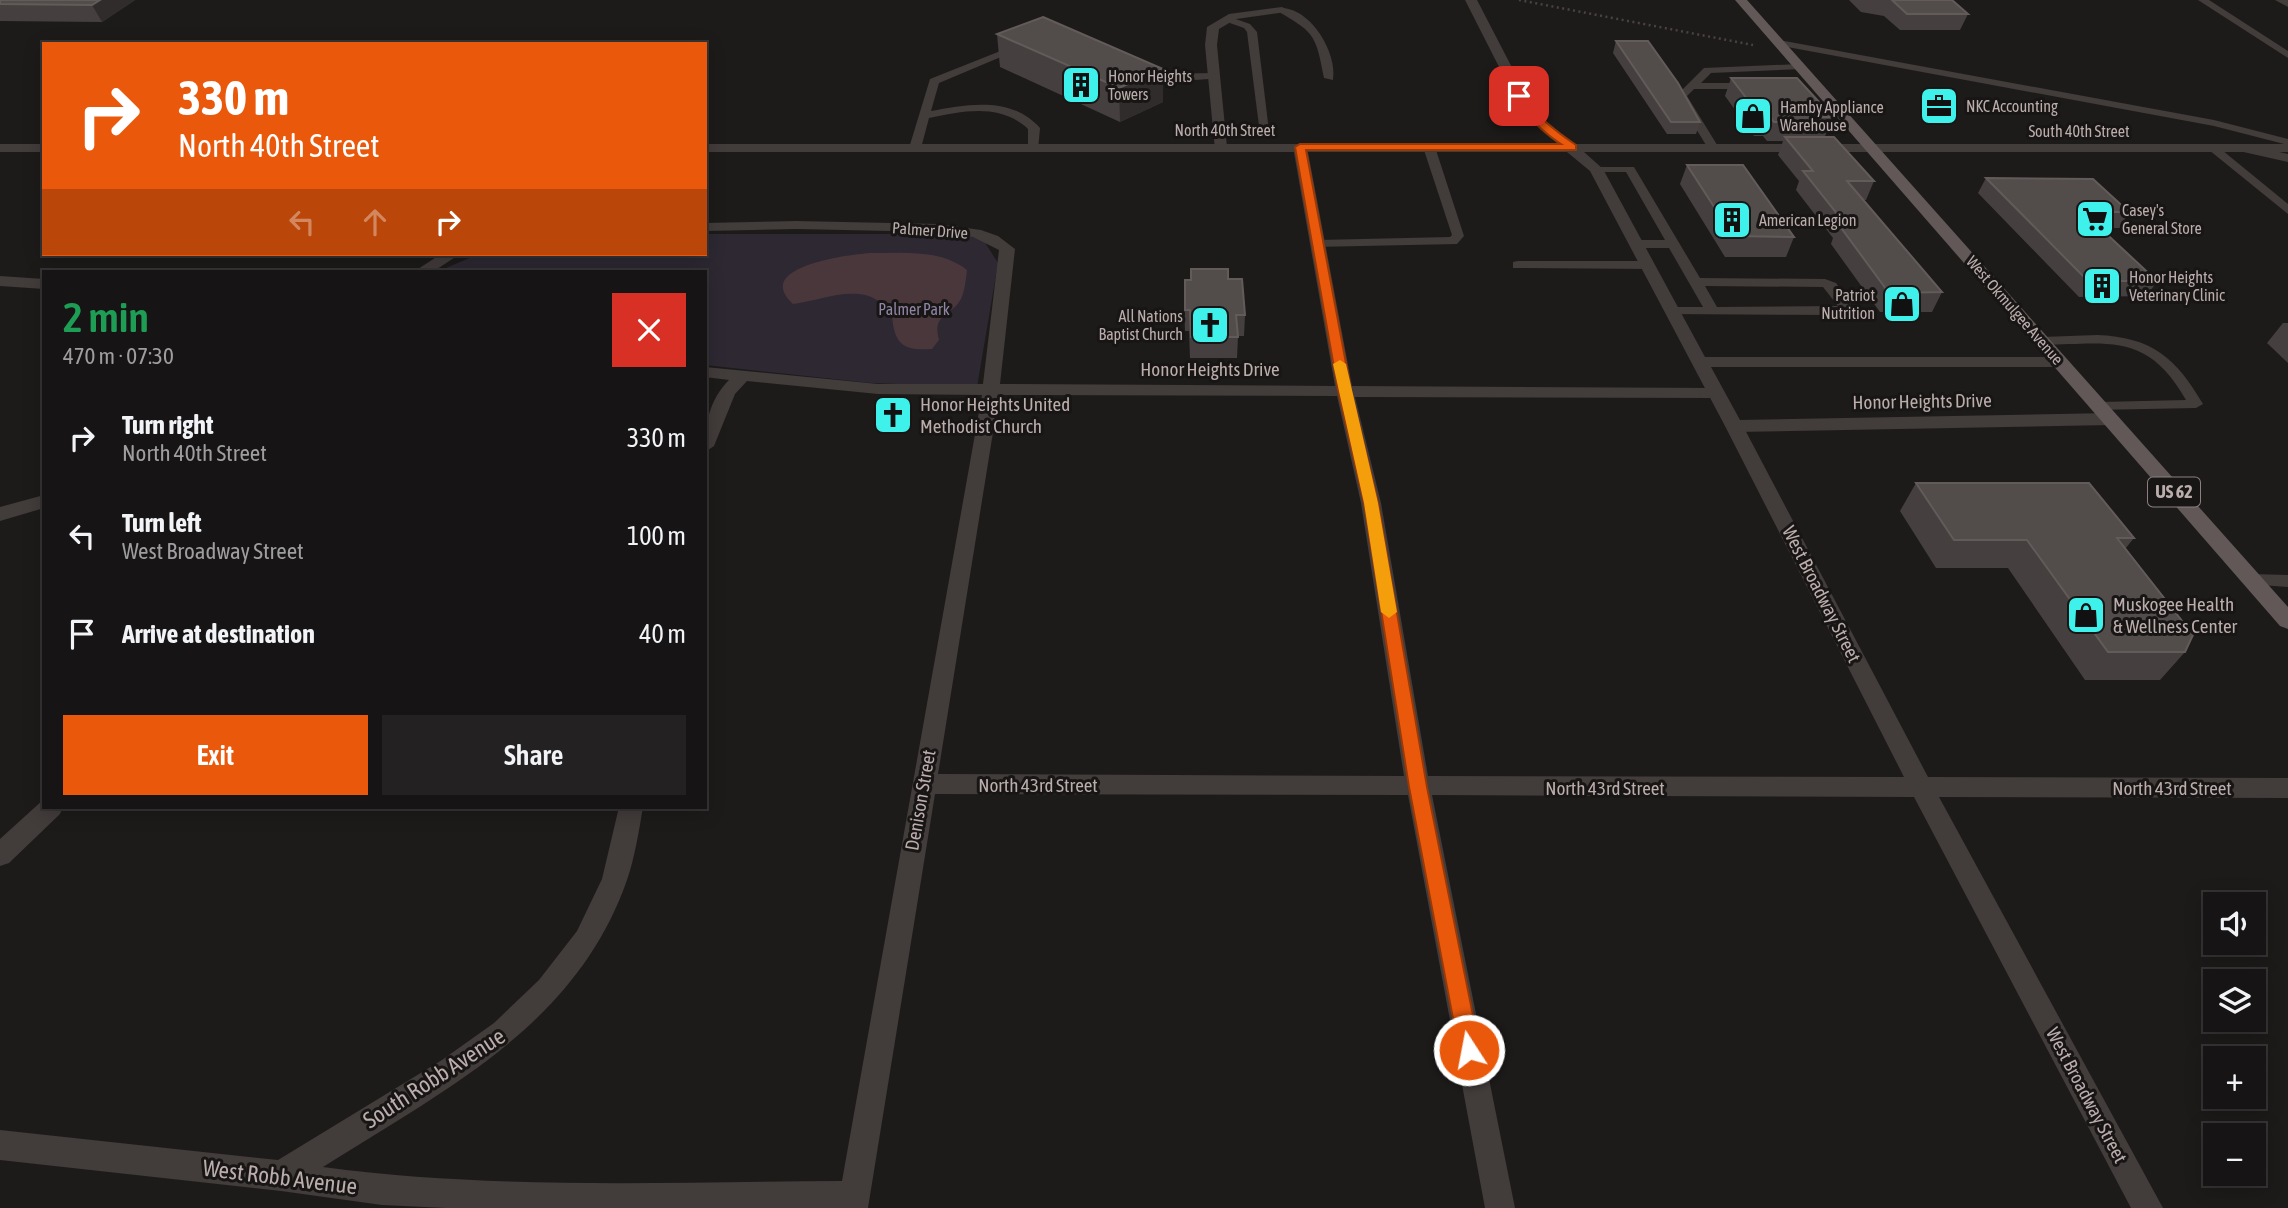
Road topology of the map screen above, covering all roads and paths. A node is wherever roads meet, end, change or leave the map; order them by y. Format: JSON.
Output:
{"nodes":[{"id":1,"x":1471,"y":0,"type":"edge"},
{"id":2,"x":1519,"y":0,"type":"edge"},
{"id":3,"x":1741,"y":0,"type":"edge"},
{"id":4,"x":2203,"y":0,"type":"edge"},
{"id":5,"x":2280,"y":0,"type":"edge"},
{"id":6,"x":2288,"y":4,"type":"edge"},
{"id":7,"x":1282,"y":10,"type":"joint"},
{"id":8,"x":1227,"y":19,"type":"junction"},
{"id":9,"x":1029,"y":43,"type":"edge"},
{"id":10,"x":1779,"y":43,"type":"junction"},
{"id":11,"x":1754,"y":45,"type":"dead end"},
{"id":12,"x":2288,"y":55,"type":"edge"},
{"id":13,"x":1126,"y":66,"type":"edge"},
{"id":14,"x":1799,"y":67,"type":"junction"},
{"id":15,"x":1214,"y":76,"type":"junction"},
{"id":16,"x":1329,"y":78,"type":"dead end"},
{"id":17,"x":1694,"y":86,"type":"junction"},
{"id":18,"x":1761,"y":86,"type":"edge"},
{"id":19,"x":1802,"y":86,"type":"edge"},
{"id":20,"x":1816,"y":86,"type":"junction"},
{"id":21,"x":925,"y":116,"type":"junction"},
{"id":22,"x":1219,"y":129,"type":"junction"},
{"id":23,"x":2288,"y":142,"type":"edge"},
{"id":24,"x":1220,"y":147,"type":"junction"},
{"id":25,"x":1300,"y":147,"type":"junction"},
{"id":26,"x":1429,"y":147,"type":"junction"},
{"id":27,"x":1573,"y":147,"type":"junction"},
{"id":28,"x":0,"y":148,"type":"edge"},
{"id":29,"x":42,"y":148,"type":"edge"},
{"id":30,"x":707,"y":148,"type":"edge"},
{"id":31,"x":915,"y":148,"type":"junction"},
{"id":32,"x":1034,"y":148,"type":"junction"},
{"id":33,"x":1713,"y":148,"type":"junction"},
{"id":34,"x":1870,"y":148,"type":"junction"},
{"id":35,"x":2213,"y":148,"type":"junction"},
{"id":36,"x":2244,"y":148,"type":"junction"},
{"id":37,"x":2288,"y":148,"type":"edge"},
{"id":38,"x":2288,"y":158,"type":"edge"},
{"id":39,"x":1596,"y":169,"type":"junction"},
{"id":40,"x":2288,"y":210,"type":"edge"},
{"id":41,"x":707,"y":227,"type":"edge"},
{"id":42,"x":1318,"y":244,"type":"junction"},
{"id":43,"x":1636,"y":244,"type":"junction"},
{"id":44,"x":1674,"y":244,"type":"junction"},
{"id":45,"x":448,"y":256,"type":"edge"},
{"id":46,"x":1518,"y":265,"type":"dead end"},
{"id":47,"x":1648,"y":265,"type":"junction"},
{"id":48,"x":424,"y":270,"type":"edge"},
{"id":49,"x":0,"y":281,"type":"edge"},
{"id":50,"x":1695,"y":282,"type":"junction"},
{"id":51,"x":42,"y":284,"type":"edge"},
{"id":52,"x":1673,"y":310,"type":"junction"},
{"id":53,"x":1712,"y":310,"type":"junction"},
{"id":54,"x":2042,"y":341,"type":"junction"},
{"id":55,"x":1700,"y":362,"type":"junction"},
{"id":56,"x":2061,"y":362,"type":"junction"},
{"id":57,"x":707,"y":372,"type":"edge"},
{"id":58,"x":741,"y":377,"type":"junction"},
{"id":59,"x":1344,"y":390,"type":"junction"},
{"id":60,"x":990,"y":391,"type":"junction"},
{"id":61,"x":1715,"y":393,"type":"junction"},
{"id":62,"x":2106,"y":413,"type":"junction"},
{"id":63,"x":1734,"y":426,"type":"junction"},
{"id":64,"x":707,"y":441,"type":"edge"},
{"id":65,"x":42,"y":501,"type":"edge"},
{"id":66,"x":0,"y":514,"type":"edge"},
{"id":67,"x":2252,"y":580,"type":"junction"},
{"id":68,"x":2288,"y":581,"type":"edge"},
{"id":69,"x":2288,"y":621,"type":"edge"},
{"id":70,"x":923,"y":785,"type":"junction"},
{"id":71,"x":1418,"y":787,"type":"junction"},
{"id":72,"x":1922,"y":788,"type":"junction"},
{"id":73,"x":2288,"y":788,"type":"edge"},
{"id":74,"x":49,"y":809,"type":"edge"},
{"id":75,"x":630,"y":809,"type":"edge"},
{"id":76,"x":0,"y":855,"type":"edge"},
{"id":77,"x":0,"y":1145,"type":"edge"},
{"id":78,"x":281,"y":1176,"type":"junction"},
{"id":79,"x":854,"y":1202,"type":"edge"},
{"id":80,"x":1500,"y":1208,"type":"edge"},
{"id":81,"x":2148,"y":1208,"type":"edge"}],
"edges":[{"from":1,"to":27,"type":"street","name":"West Broadway Street"},
{"from":2,"to":11,"type":"path"},
{"from":3,"to":10,"type":"main road","name":"West Okmulgee Avenue","number":"US 62"},
{"from":4,"to":12,"type":"lane"},
{"from":5,"to":6,"type":"lane"},
{"from":7,"to":8,"type":"street"},
{"from":7,"to":16,"type":"lane"},
{"from":8,"to":15,"type":"street"},
{"from":8,"to":22,"type":"lane"},
{"from":9,"to":21,"type":"lane"},
{"from":10,"to":14,"type":"main road","name":"West Okmulgee Avenue","number":"US 62"},
{"from":10,"to":23,"type":"lane"},
{"from":13,"to":15,"type":"lane"},
{"from":14,"to":17,"type":"lane"},
{"from":14,"to":20,"type":"main road","name":"West Okmulgee Avenue","number":"US 62"},
{"from":15,"to":22,"type":"street"},
{"from":17,"to":18,"type":"lane"},
{"from":17,"to":33,"type":"lane"},
{"from":19,"to":20,"type":"lane"},
{"from":20,"to":34,"type":"main road","name":"West Okmulgee Avenue","number":"US 62"},
{"from":21,"to":31,"type":"lane"},
{"from":21,"to":32,"type":"lane"},
{"from":22,"to":24,"type":"street"},
{"from":24,"to":25,"type":"street","name":"North 40th Street"},
{"from":24,"to":32,"type":"street","name":"North 40th Street"},
{"from":25,"to":26,"type":"street","name":"North 40th Street"},
{"from":25,"to":42,"type":"street"},
{"from":26,"to":27,"type":"street","name":"North 40th Street"},
{"from":26,"to":42,"type":"lane"},
{"from":27,"to":33,"type":"street","name":"North 40th Street"},
{"from":27,"to":39,"type":"street","name":"West Broadway Street"},
{"from":28,"to":29,"type":"street"},
{"from":30,"to":31,"type":"street","name":"North 40th Street"},
{"from":31,"to":32,"type":"street","name":"North 40th Street"},
{"from":33,"to":34,"type":"street","name":"North 40th Street"},
{"from":34,"to":35,"type":"street","name":"South 40th Street"},
{"from":34,"to":54,"type":"main road","name":"West Okmulgee Avenue","number":"US 62"},
{"from":35,"to":36,"type":"street","name":"South 40th Street"},
{"from":35,"to":40,"type":"lane"},
{"from":36,"to":37,"type":"street","name":"South 40th Street"},
{"from":36,"to":38,"type":"street"},
{"from":39,"to":43,"type":"street","name":"West Broadway Street"},
{"from":39,"to":44,"type":"lane"},
{"from":41,"to":60,"type":"street","name":"Palmer Drive"},
{"from":42,"to":59,"type":"street"},
{"from":43,"to":44,"type":"lane"},
{"from":43,"to":47,"type":"street","name":"West Broadway Street"},
{"from":44,"to":50,"type":"lane"},
{"from":45,"to":48,"type":"street"},
{"from":46,"to":47,"type":"lane"},
{"from":47,"to":52,"type":"street","name":"West Broadway Street"},
{"from":49,"to":51,"type":"street"},
{"from":50,"to":53,"type":"lane"},
{"from":50,"to":53,"type":"lane"},
{"from":52,"to":53,"type":"lane"},
{"from":52,"to":55,"type":"street","name":"West Broadway Street"},
{"from":54,"to":56,"type":"main road","name":"West Okmulgee Avenue","number":"US 62"},
{"from":54,"to":62,"type":"lane"},
{"from":55,"to":56,"type":"street","name":"Honor Heights Drive"},
{"from":55,"to":61,"type":"street","name":"West Broadway Street"},
{"from":56,"to":62,"type":"main road","name":"West Okmulgee Avenue","number":"US 62"},
{"from":57,"to":58,"type":"street","name":"Honor Heights Drive"},
{"from":58,"to":60,"type":"street","name":"Honor Heights Drive"},
{"from":58,"to":64,"type":"street"},
{"from":59,"to":60,"type":"street","name":"Honor Heights Drive"},
{"from":59,"to":61,"type":"street","name":"Honor Heights Drive"},
{"from":59,"to":71,"type":"street"},
{"from":60,"to":70,"type":"street","name":"Denison Street"},
{"from":61,"to":63,"type":"street","name":"West Broadway Street"},
{"from":62,"to":63,"type":"street","name":"Honor Heights Drive"},
{"from":62,"to":67,"type":"main road","name":"West Okmulgee Avenue","number":"US 62"},
{"from":63,"to":72,"type":"street","name":"West Broadway Street"},
{"from":65,"to":66,"type":"street"},
{"from":67,"to":68,"type":"lane"},
{"from":67,"to":69,"type":"main road","name":"West Okmulgee Avenue","number":"US 62"},
{"from":70,"to":71,"type":"street","name":"North 43rd Street"},
{"from":70,"to":79,"type":"street","name":"Denison Street"},
{"from":71,"to":72,"type":"street","name":"North 43rd Street"},
{"from":71,"to":80,"type":"street"},
{"from":72,"to":73,"type":"street","name":"North 43rd Street"},
{"from":72,"to":81,"type":"street","name":"West Broadway Street"},
{"from":74,"to":76,"type":"street"},
{"from":75,"to":78,"type":"street","name":"South Robb Avenue"},
{"from":77,"to":78,"type":"street","name":"West Robb Avenue"},
{"from":78,"to":79,"type":"street","name":"West Robb Avenue"}]}
